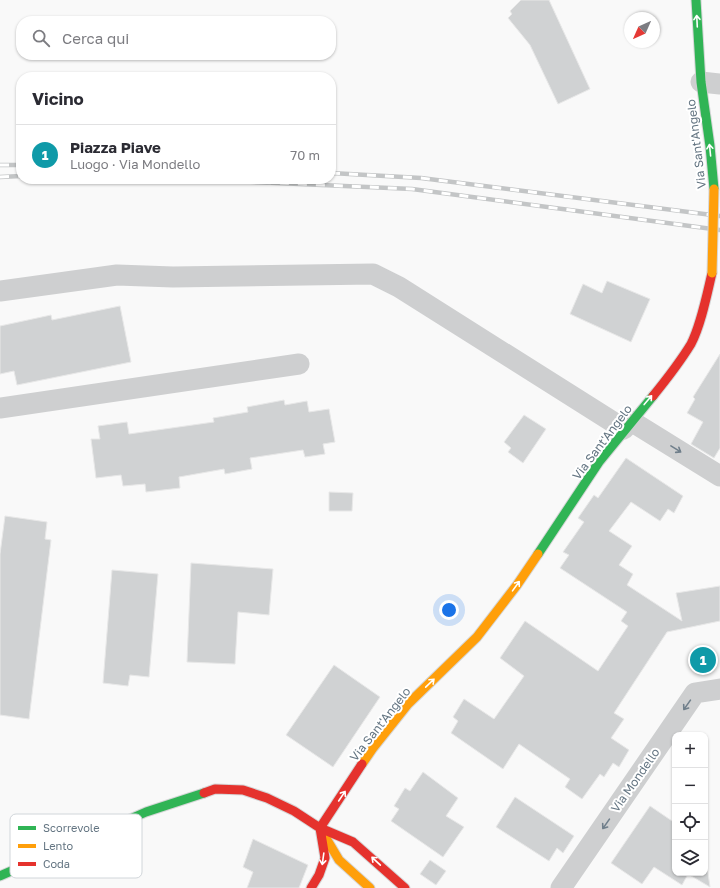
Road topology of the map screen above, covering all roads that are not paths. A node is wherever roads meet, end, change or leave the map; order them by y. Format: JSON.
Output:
{"nodes":[{"id":1,"x":696,"y":0,"type":"edge"},
{"id":2,"x":710,"y":83,"type":"edge"},
{"id":3,"x":714,"y":281,"type":"edge"},
{"id":4,"x":0,"y":291,"type":"edge"},
{"id":5,"x":299,"y":364,"type":"dead end"},
{"id":6,"x":0,"y":408,"type":"edge"},
{"id":7,"x":628,"y":425,"type":"junction"},
{"id":8,"x":720,"y":476,"type":"edge"},
{"id":9,"x":720,"y":689,"type":"edge"},
{"id":10,"x":141,"y":814,"type":"edge"},
{"id":11,"x":320,"y":828,"type":"junction"},
{"id":12,"x":10,"y":872,"type":"edge"},
{"id":13,"x":0,"y":876,"type":"edge"},
{"id":14,"x":311,"y":888,"type":"edge"},
{"id":15,"x":370,"y":888,"type":"edge"},
{"id":16,"x":405,"y":888,"type":"edge"},
{"id":17,"x":561,"y":888,"type":"edge"}],
"edges":[{"from":2,"to":1,"type":"street","name":"Via Sant'Angelo","one_way":true},
{"from":3,"to":2,"type":"street","name":"Via Sant'Angelo","one_way":true,"bridge":true},
{"from":7,"to":3,"type":"street","name":"Via Sant'Angelo","one_way":true},
{"from":4,"to":7,"type":"street"},
{"from":5,"to":6,"type":"street"},
{"from":7,"to":8,"type":"street","one_way":true},
{"from":11,"to":7,"type":"street","name":"Via Sant'Angelo","one_way":true},
{"from":9,"to":17,"type":"street","name":"Via Mondello","one_way":true},
{"from":10,"to":11,"type":"street"},
{"from":11,"to":14,"type":"street","one_way":true},
{"from":11,"to":15,"type":"street"},
{"from":16,"to":11,"type":"street","one_way":true},
{"from":12,"to":13,"type":"street"}]}
